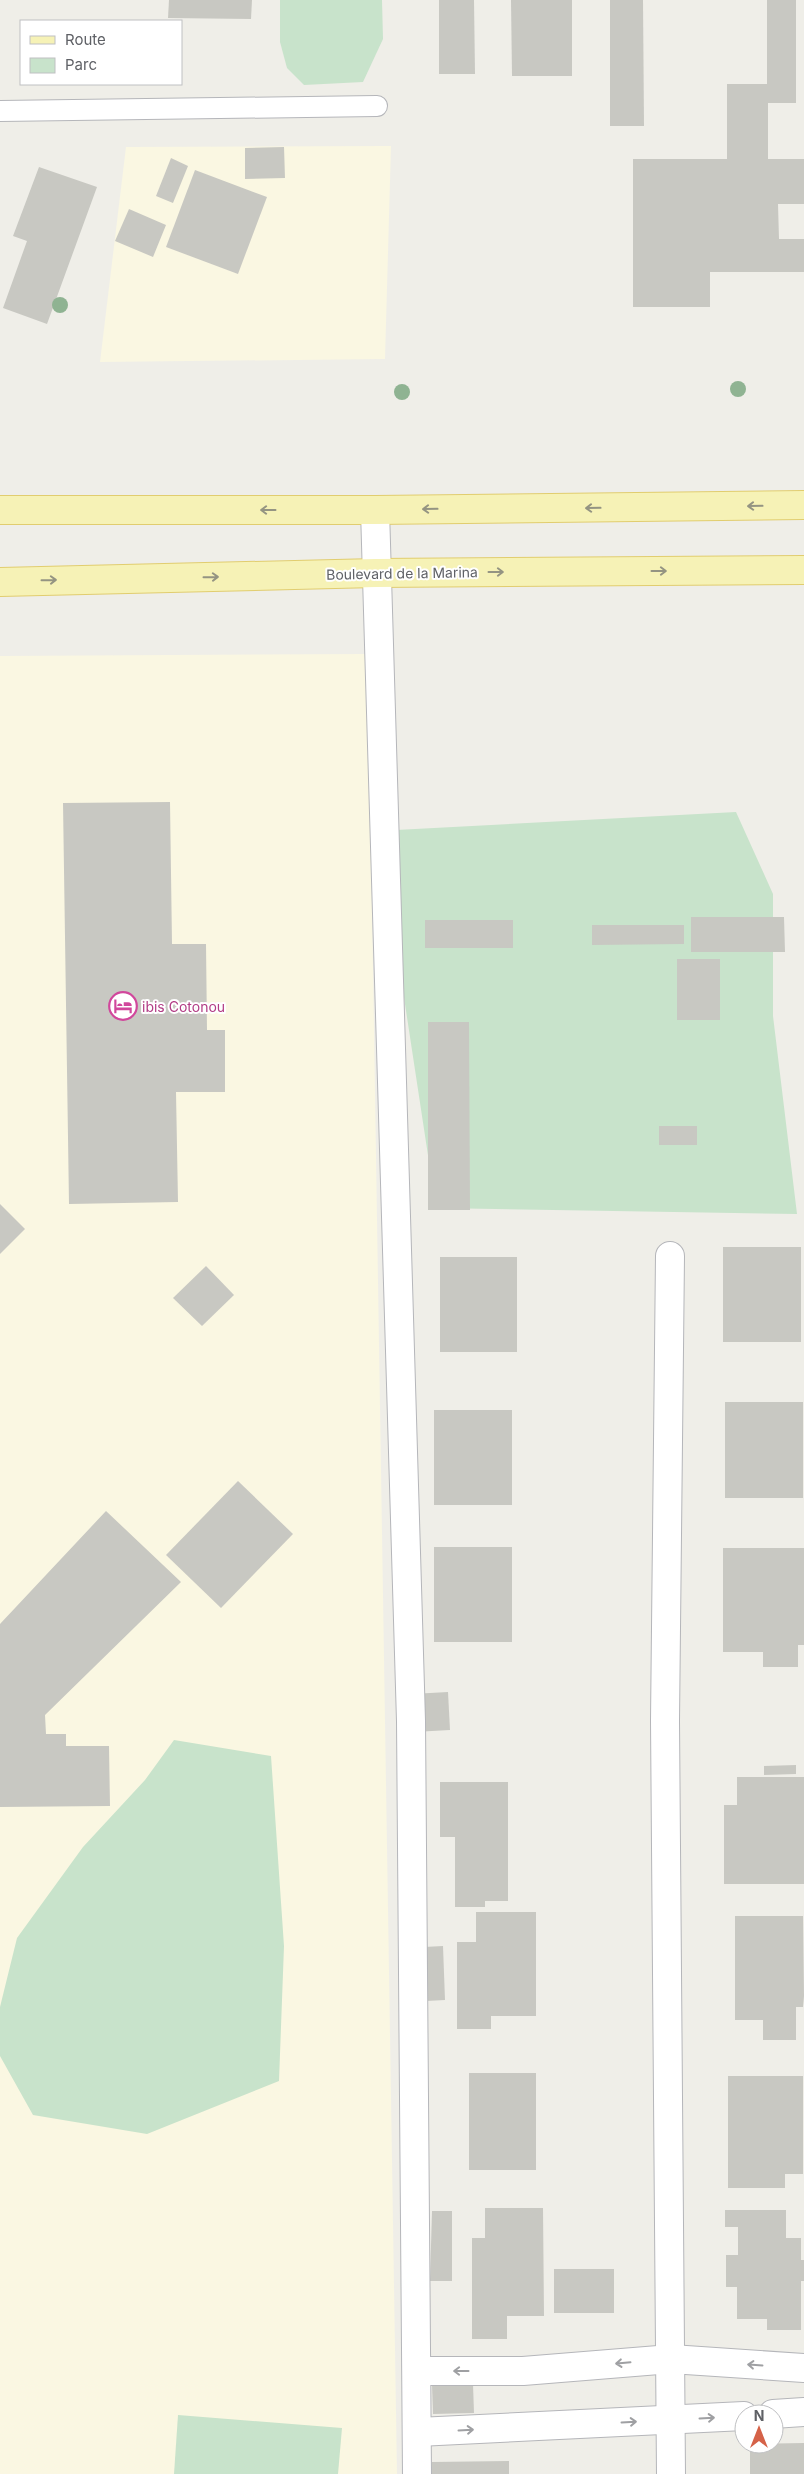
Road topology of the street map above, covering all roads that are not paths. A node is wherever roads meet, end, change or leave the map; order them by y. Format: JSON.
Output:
{"nodes":[{"id":1,"x":377,"y":106,"type":"dead end"},
{"id":2,"x":0,"y":111,"type":"edge"},
{"id":3,"x":804,"y":505,"type":"edge"},
{"id":4,"x":0,"y":510,"type":"edge"},
{"id":5,"x":375,"y":510,"type":"junction"},
{"id":6,"x":804,"y":570,"type":"edge"},
{"id":7,"x":376,"y":572,"type":"junction"},
{"id":8,"x":0,"y":582,"type":"edge"},
{"id":9,"x":670,"y":1256,"type":"dead end"},
{"id":10,"x":671,"y":2359,"type":"junction"},
{"id":11,"x":804,"y":2368,"type":"edge"},
{"id":12,"x":417,"y":2371,"type":"junction"},
{"id":13,"x":804,"y":2412,"type":"edge"},
{"id":14,"x":784,"y":2413,"type":"edge"},
{"id":15,"x":734,"y":2417,"type":"edge"},
{"id":16,"x":671,"y":2420,"type":"junction"},
{"id":17,"x":418,"y":2432,"type":"junction"},
{"id":18,"x":417,"y":2474,"type":"edge"},
{"id":19,"x":671,"y":2474,"type":"edge"}],
"edges":[{"from":1,"to":2,"type":"lane"},
{"from":3,"to":5,"type":"main road","one_way":true},
{"from":5,"to":4,"type":"main road","one_way":true},
{"from":5,"to":7,"type":"street"},
{"from":7,"to":6,"type":"main road","name":"Boulevard de la Marina","one_way":true},
{"from":8,"to":7,"type":"main road","name":"Boulevard de la Marina","one_way":true},
{"from":7,"to":12,"type":"street"},
{"from":9,"to":10,"type":"street"},
{"from":11,"to":10,"type":"street","one_way":true},
{"from":10,"to":12,"type":"street","one_way":true},
{"from":10,"to":16,"type":"street"},
{"from":12,"to":17,"type":"street"},
{"from":13,"to":14,"type":"street"},
{"from":16,"to":15,"type":"street","one_way":true},
{"from":17,"to":16,"type":"street","one_way":true},
{"from":16,"to":19,"type":"street"},
{"from":17,"to":18,"type":"street"}]}
